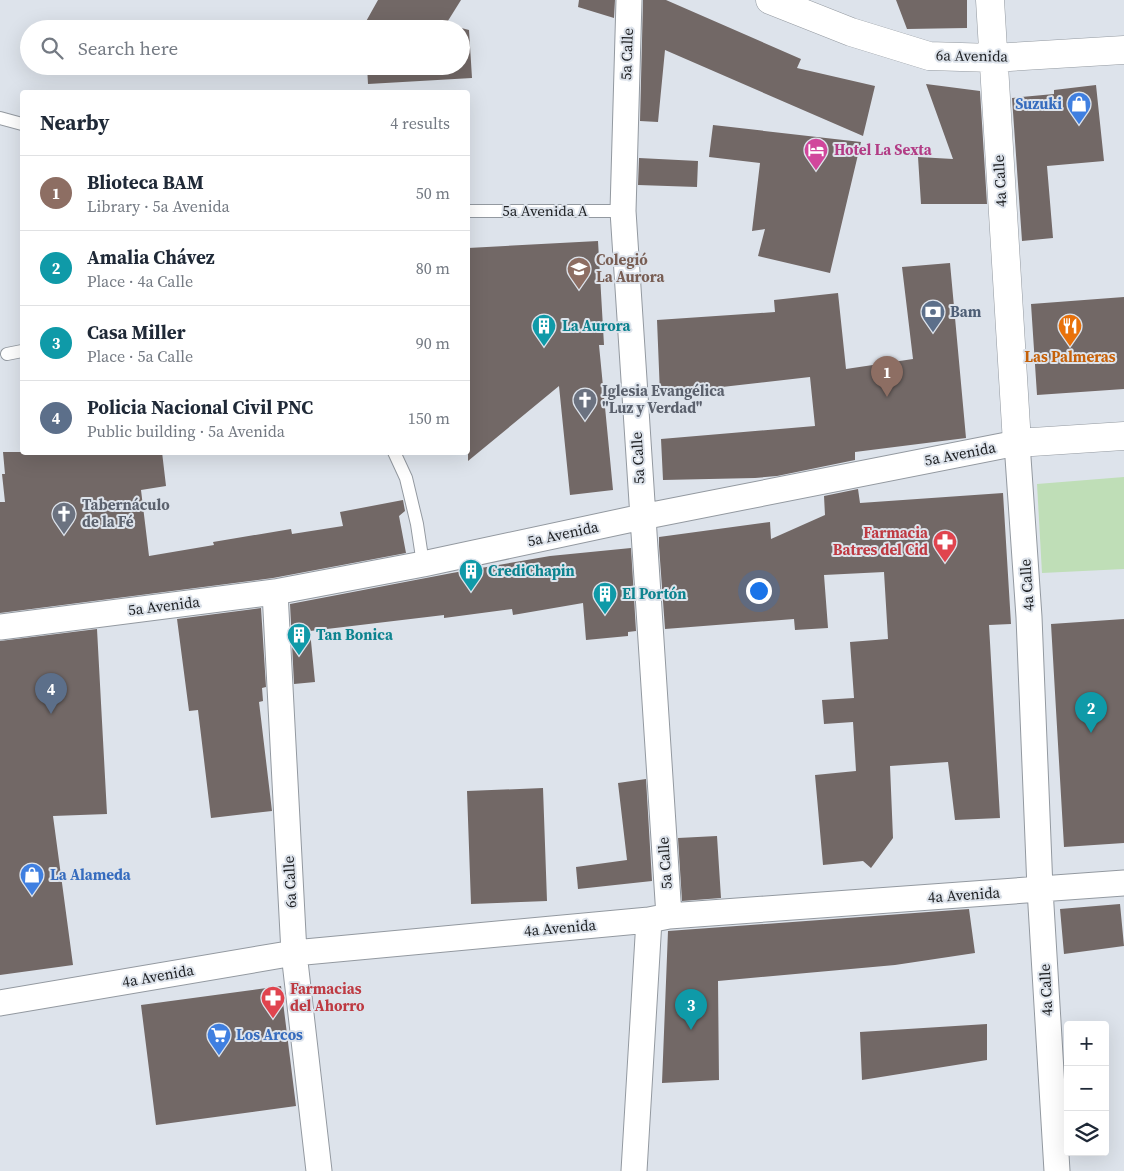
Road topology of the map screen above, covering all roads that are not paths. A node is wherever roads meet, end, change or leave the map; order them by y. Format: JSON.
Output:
{"nodes":[{"id":1,"x":629,"y":0,"type":"edge"},
{"id":2,"x":770,"y":0,"type":"edge"},
{"id":3,"x":990,"y":0,"type":"edge"},
{"id":4,"x":1124,"y":50,"type":"edge"},
{"id":5,"x":993,"y":58,"type":"junction"},
{"id":6,"x":0,"y":118,"type":"edge"},
{"id":7,"x":20,"y":123,"type":"edge"},
{"id":8,"x":470,"y":211,"type":"edge"},
{"id":9,"x":623,"y":211,"type":"junction"},
{"id":10,"x":20,"y":351,"type":"edge"},
{"id":11,"x":7,"y":354,"type":"dead end"},
{"id":12,"x":1124,"y":436,"type":"edge"},
{"id":13,"x":1017,"y":443,"type":"junction"},
{"id":14,"x":395,"y":455,"type":"edge"},
{"id":15,"x":642,"y":517,"type":"junction"},
{"id":16,"x":423,"y":564,"type":"junction"},
{"id":17,"x":275,"y":592,"type":"junction"},
{"id":18,"x":0,"y":626,"type":"edge"},
{"id":19,"x":1124,"y":883,"type":"edge"},
{"id":20,"x":1040,"y":889,"type":"junction"},
{"id":21,"x":659,"y":918,"type":"junction"},
{"id":22,"x":294,"y":953,"type":"junction"},
{"id":23,"x":0,"y":1003,"type":"edge"},
{"id":24,"x":319,"y":1171,"type":"edge"},
{"id":25,"x":634,"y":1171,"type":"edge"},
{"id":26,"x":1056,"y":1171,"type":"edge"}],
"edges":[{"from":1,"to":9,"type":"street","name":"5a Calle"},
{"from":2,"to":5,"type":"main road","name":"6a Avenida"},
{"from":3,"to":5,"type":"main road","name":"4a Calle"},
{"from":4,"to":5,"type":"main road","name":"6a Avenida"},
{"from":5,"to":13,"type":"main road","name":"4a Calle"},
{"from":6,"to":7,"type":"lane"},
{"from":8,"to":9,"type":"lane","name":"5a Avenida A"},
{"from":9,"to":15,"type":"street","name":"5a Calle"},
{"from":10,"to":11,"type":"lane"},
{"from":12,"to":13,"type":"main road","name":"5a Avenida"},
{"from":13,"to":15,"type":"street","name":"5a Avenida"},
{"from":13,"to":20,"type":"street","name":"4a Calle"},
{"from":14,"to":16,"type":"lane"},
{"from":15,"to":16,"type":"street","name":"5a Avenida"},
{"from":15,"to":21,"type":"street","name":"5a Calle"},
{"from":16,"to":17,"type":"street","name":"5a Avenida"},
{"from":17,"to":18,"type":"street","name":"5a Avenida"},
{"from":17,"to":22,"type":"street","name":"6a Calle"},
{"from":19,"to":20,"type":"street","name":"4a Avenida"},
{"from":20,"to":21,"type":"street","name":"4a Avenida"},
{"from":20,"to":26,"type":"street","name":"4a Calle"},
{"from":21,"to":22,"type":"street","name":"4a Avenida"},
{"from":21,"to":25,"type":"street","name":"5a Calle"},
{"from":22,"to":23,"type":"street","name":"4a Avenida"},
{"from":22,"to":24,"type":"street","name":"6a Calle"}]}
